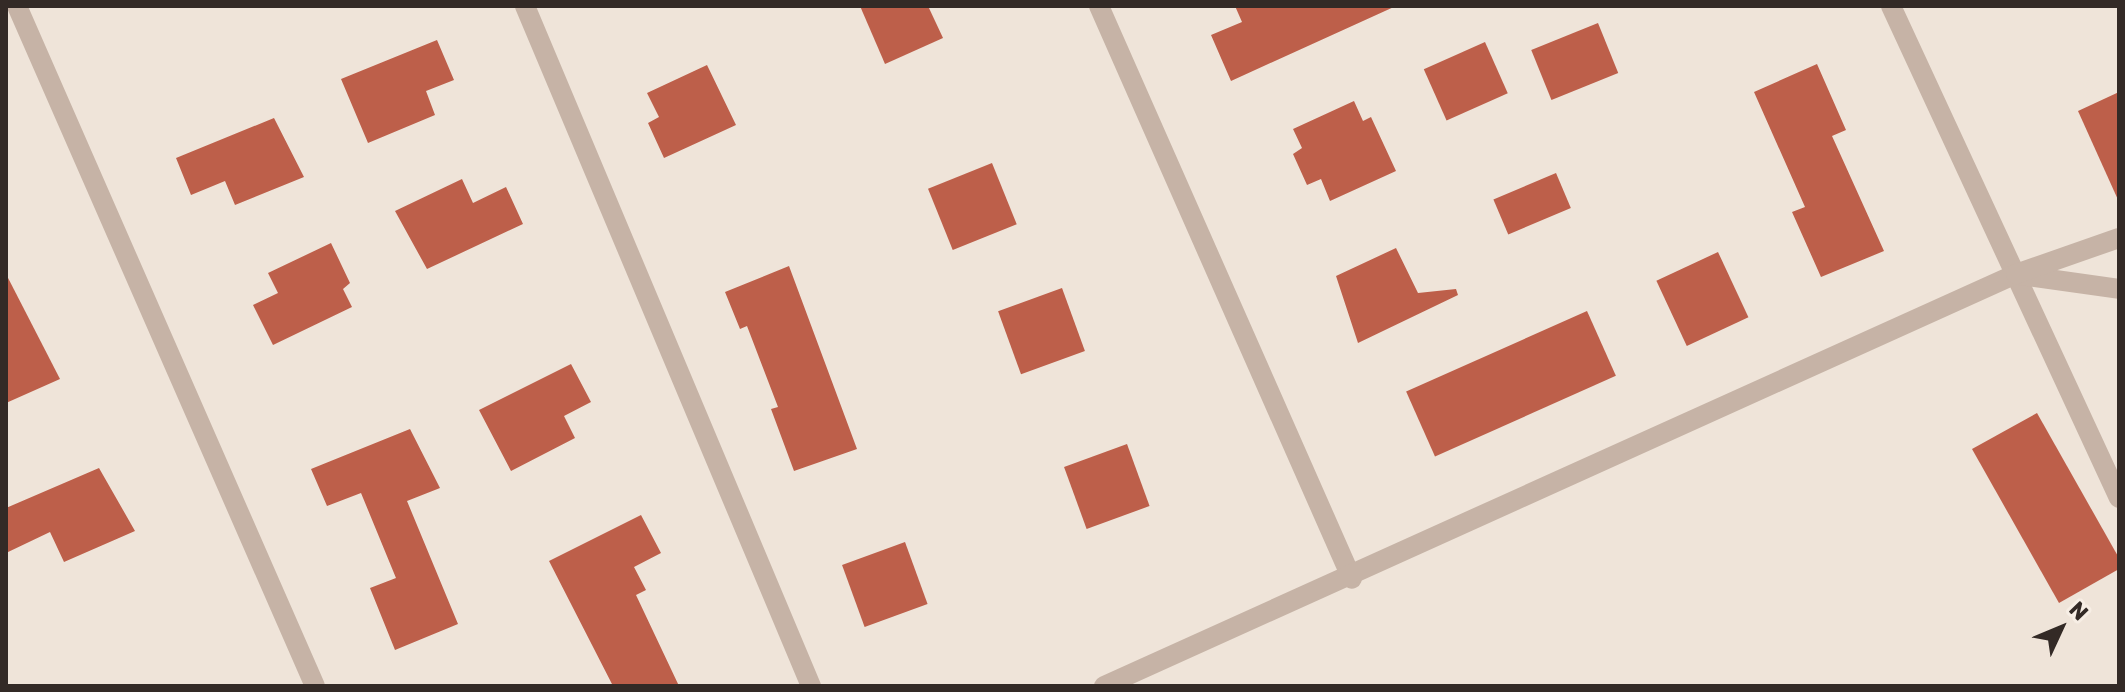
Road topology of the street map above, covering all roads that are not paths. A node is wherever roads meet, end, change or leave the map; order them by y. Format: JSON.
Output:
{"nodes":[{"id":1,"x":17,"y":6,"type":"edge"},
{"id":2,"x":525,"y":6,"type":"edge"},
{"id":3,"x":1099,"y":6,"type":"edge"},
{"id":4,"x":1891,"y":6,"type":"edge"},
{"id":5,"x":2119,"y":238,"type":"edge"},
{"id":6,"x":2016,"y":274,"type":"junction"},
{"id":7,"x":2119,"y":289,"type":"edge"},
{"id":8,"x":2119,"y":498,"type":"edge"},
{"id":9,"x":1352,"y":579,"type":"junction"},
{"id":10,"x":315,"y":686,"type":"edge"},
{"id":11,"x":811,"y":686,"type":"edge"},
{"id":12,"x":1104,"y":686,"type":"edge"}],
"edges":[{"from":1,"to":10,"type":"lane"},
{"from":2,"to":11,"type":"lane"},
{"from":3,"to":9,"type":"lane"},
{"from":4,"to":6,"type":"lane"},
{"from":5,"to":6,"type":"lane"},
{"from":6,"to":7,"type":"lane"},
{"from":6,"to":8,"type":"lane"},
{"from":6,"to":9,"type":"lane"},
{"from":9,"to":12,"type":"lane"}]}
